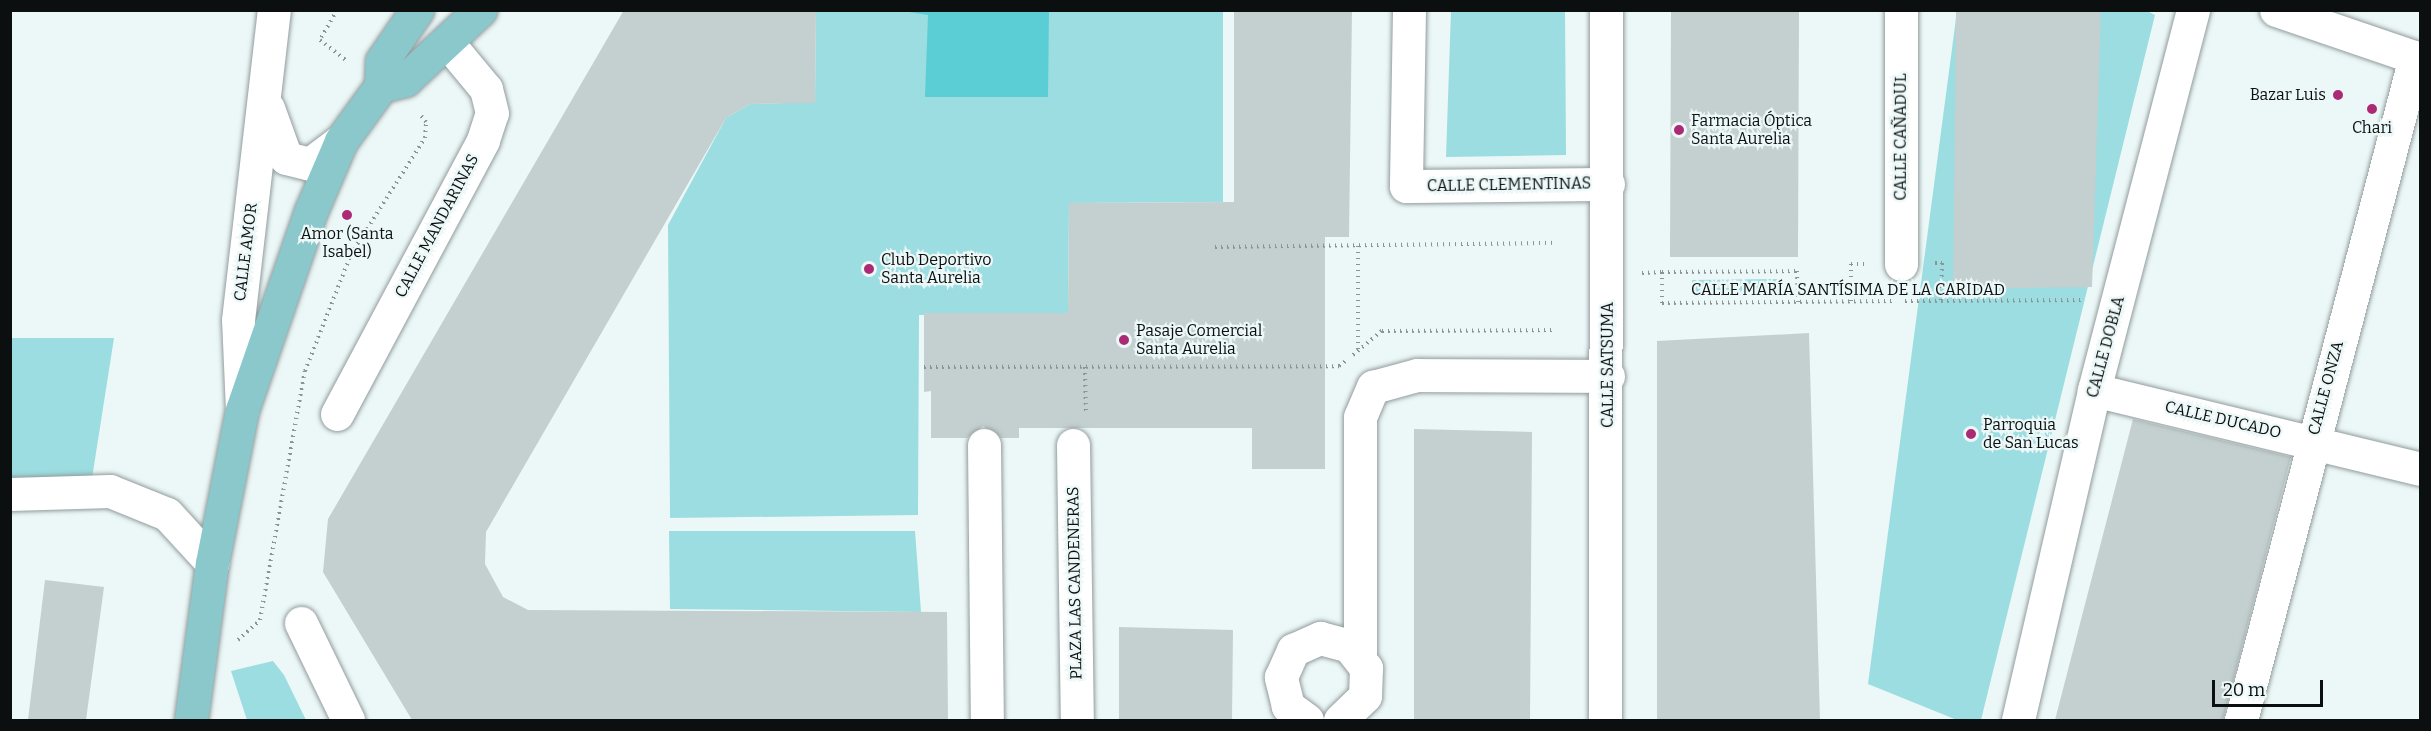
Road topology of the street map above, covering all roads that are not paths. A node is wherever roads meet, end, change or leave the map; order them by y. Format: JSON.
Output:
{"nodes":[{"id":1,"x":274,"y":10,"type":"edge"},
{"id":2,"x":417,"y":10,"type":"edge"},
{"id":3,"x":480,"y":10,"type":"edge"},
{"id":4,"x":1409,"y":10,"type":"edge"},
{"id":5,"x":1606,"y":10,"type":"edge"},
{"id":6,"x":1901,"y":10,"type":"edge"},
{"id":7,"x":2193,"y":10,"type":"edge"},
{"id":8,"x":2276,"y":10,"type":"edge"},
{"id":9,"x":447,"y":42,"type":"junction"},
{"id":10,"x":2418,"y":58,"type":"edge"},
{"id":11,"x":369,"y":77,"type":"junction"},
{"id":12,"x":265,"y":95,"type":"junction"},
{"id":13,"x":341,"y":141,"type":"junction"},
{"id":14,"x":1608,"y":183,"type":"junction"},
{"id":15,"x":1901,"y":264,"type":"dead end"},
{"id":16,"x":1608,"y":376,"type":"junction"},
{"id":17,"x":2094,"y":390,"type":"junction"},
{"id":18,"x":242,"y":410,"type":"junction"},
{"id":19,"x":337,"y":414,"type":"dead end"},
{"id":20,"x":1079,"y":434,"type":"road end"},
{"id":21,"x":2312,"y":440,"type":"junction"},
{"id":22,"x":984,"y":445,"type":"dead end"},
{"id":23,"x":2421,"y":469,"type":"edge"},
{"id":24,"x":10,"y":494,"type":"edge"},
{"id":25,"x":212,"y":563,"type":"junction"},
{"id":26,"x":301,"y":623,"type":"dead end"},
{"id":27,"x":1360,"y":656,"type":"junction"},
{"id":28,"x":191,"y":720,"type":"edge"},
{"id":29,"x":348,"y":720,"type":"edge"},
{"id":30,"x":987,"y":720,"type":"edge"},
{"id":31,"x":1077,"y":720,"type":"edge"},
{"id":32,"x":1307,"y":720,"type":"edge"},
{"id":33,"x":1340,"y":720,"type":"edge"},
{"id":34,"x":1605,"y":720,"type":"edge"},
{"id":35,"x":2018,"y":720,"type":"edge"},
{"id":36,"x":2241,"y":720,"type":"edge"}],
"edges":[{"from":1,"to":12,"type":"street","name":"CALLE AMOR"},
{"from":2,"to":11,"type":"main road","name":"CALLE AMOR"},
{"from":3,"to":9,"type":"main road"},
{"from":4,"to":14,"type":"street","name":"CALLE CLEMENTINAS"},
{"from":5,"to":14,"type":"street","name":"CALLE SATSUMA"},
{"from":6,"to":15,"type":"street","name":"CALLE CAÑADUL"},
{"from":7,"to":17,"type":"street","name":"CALLE DOBLA"},
{"from":8,"to":10,"type":"street"},
{"from":9,"to":11,"type":"main road"},
{"from":9,"to":19,"type":"street","name":"CALLE MANDARINAS"},
{"from":10,"to":21,"type":"street","name":"CALLE ONZA"},
{"from":11,"to":13,"type":"main road","name":"CALLE AMOR"},
{"from":12,"to":13,"type":"street","name":"CALLE AMOR"},
{"from":12,"to":18,"type":"street","name":"CALLE AMOR"},
{"from":13,"to":18,"type":"main road","name":"CALLE AMOR"},
{"from":14,"to":16,"type":"street","name":"CALLE SATSUMA"},
{"from":16,"to":27,"type":"street"},
{"from":16,"to":34,"type":"street","name":"CALLE SATSUMA"},
{"from":17,"to":21,"type":"street","name":"CALLE DUCADO"},
{"from":17,"to":35,"type":"street","name":"CALLE DOBLA"},
{"from":18,"to":25,"type":"main road","name":"CALLE AMOR"},
{"from":20,"to":31,"type":"street","name":"PLAZA LAS CANDENERAS"},
{"from":21,"to":23,"type":"street","name":"CALLE DUCADO"},
{"from":21,"to":36,"type":"street","name":"CALLE ONZA"},
{"from":22,"to":30,"type":"street"},
{"from":24,"to":25,"type":"street"},
{"from":25,"to":28,"type":"main road","name":"CALLE AMOR"},
{"from":26,"to":29,"type":"street"},
{"from":27,"to":32,"type":"street"},
{"from":27,"to":33,"type":"street"}]}
